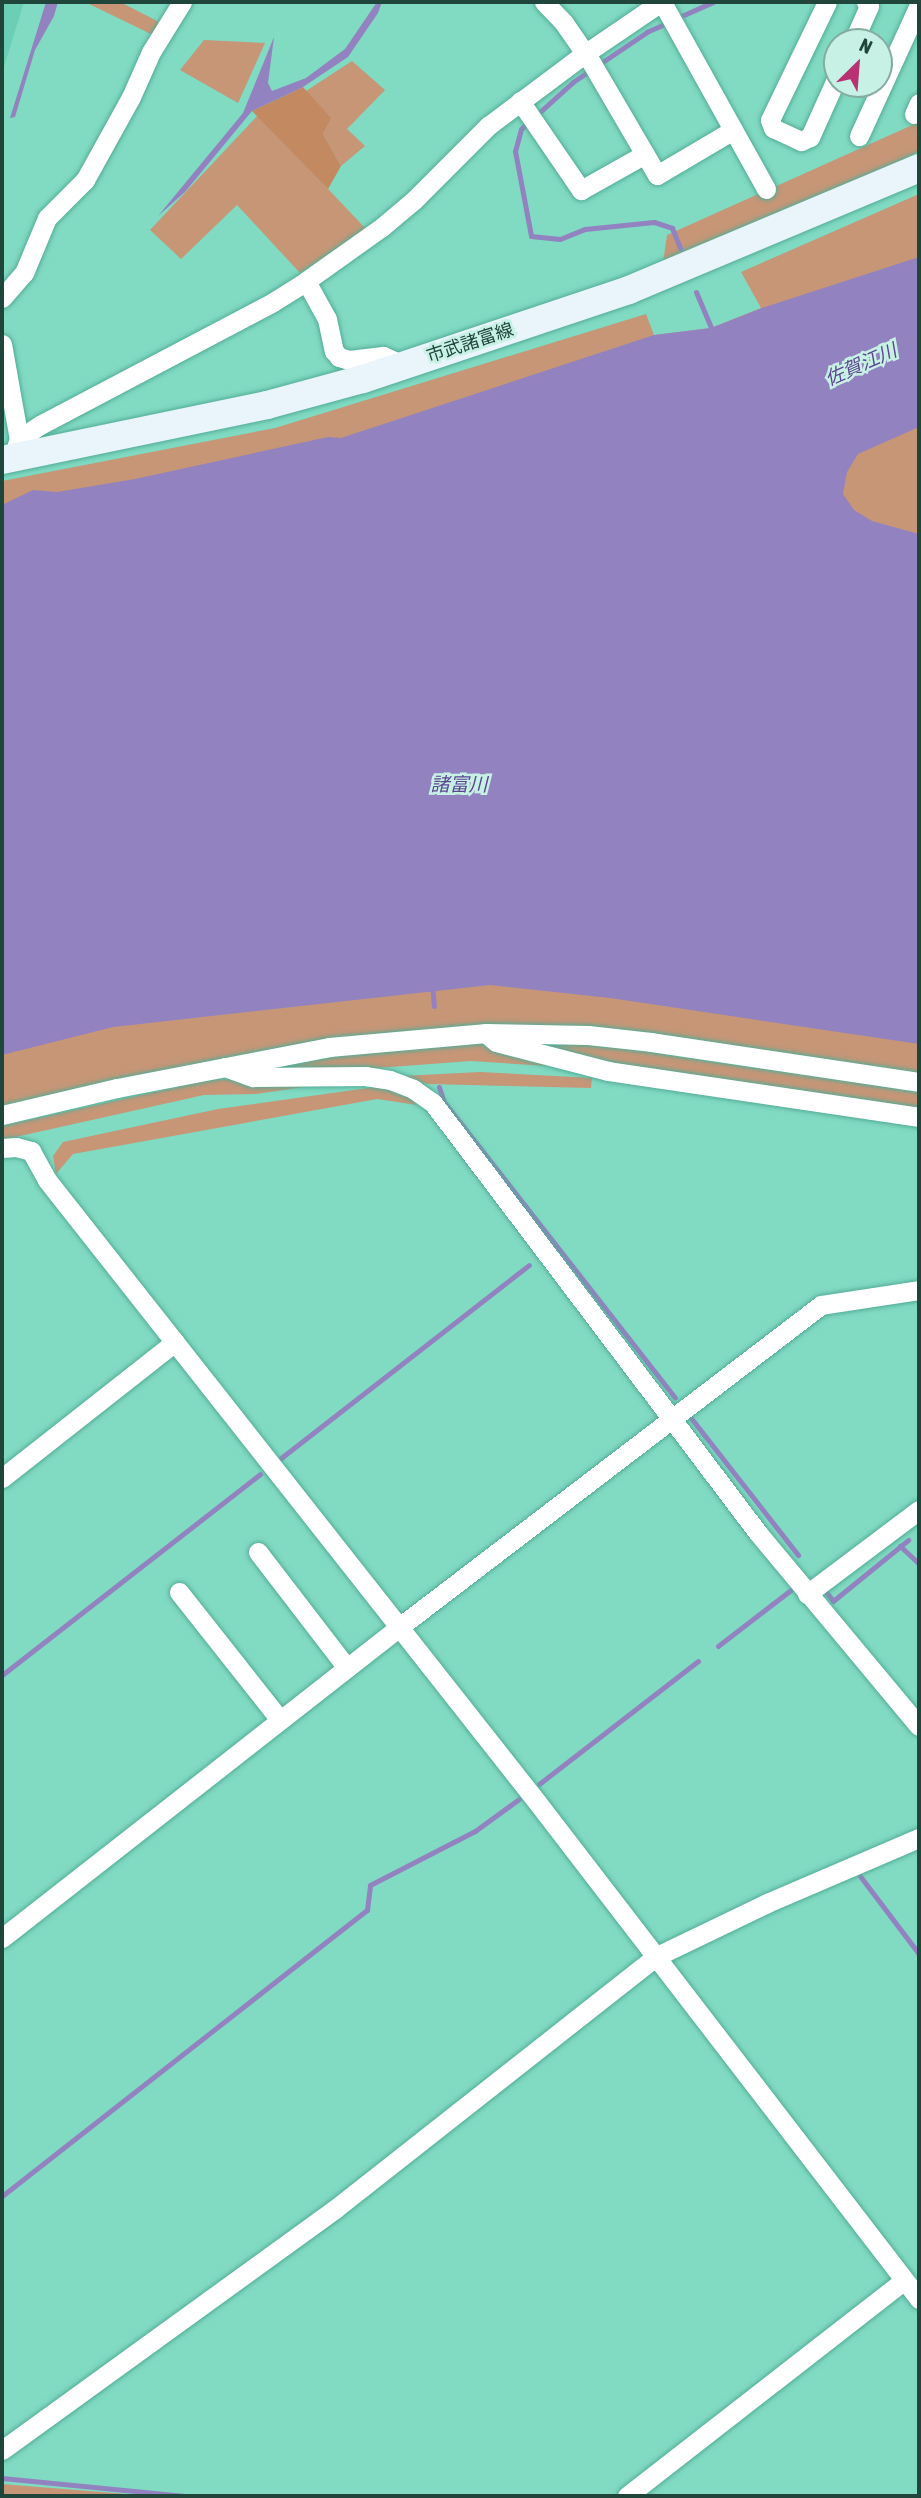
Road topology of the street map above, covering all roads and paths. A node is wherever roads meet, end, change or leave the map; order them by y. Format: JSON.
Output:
{"nodes":[{"id":1,"x":182,"y":2,"type":"edge"},
{"id":2,"x":544,"y":2,"type":"edge"},
{"id":3,"x":827,"y":2,"type":"edge"},
{"id":4,"x":866,"y":2,"type":"edge"},
{"id":5,"x":919,"y":5,"type":"edge"},
{"id":6,"x":667,"y":11,"type":"edge"},
{"id":7,"x":859,"y":28,"type":"edge"},
{"id":8,"x":590,"y":63,"type":"junction"},
{"id":9,"x":828,"y":98,"type":"edge"},
{"id":10,"x":528,"y":112,"type":"junction"},
{"id":11,"x":733,"y":130,"type":"junction"},
{"id":12,"x":859,"y":136,"type":"dead end"},
{"id":13,"x":645,"y":154,"type":"junction"},
{"id":14,"x":919,"y":168,"type":"edge"},
{"id":15,"x":766,"y":189,"type":"dead end"},
{"id":16,"x":306,"y":281,"type":"junction"},
{"id":17,"x":2,"y":298,"type":"edge"},
{"id":18,"x":2,"y":344,"type":"edge"},
{"id":19,"x":399,"y":367,"type":"junction"},
{"id":20,"x":11,"y":452,"type":"edge"},
{"id":21,"x":486,"y":1033,"type":"junction"},
{"id":22,"x":225,"y":1067,"type":"junction"},
{"id":23,"x":919,"y":1082,"type":"edge"},
{"id":24,"x":2,"y":1115,"type":"edge"},
{"id":25,"x":919,"y":1117,"type":"edge"},
{"id":26,"x":2,"y":1148,"type":"edge"},
{"id":27,"x":32,"y":1152,"type":"junction"},
{"id":28,"x":2,"y":1161,"type":"edge"},
{"id":29,"x":919,"y":1290,"type":"edge"},
{"id":30,"x":175,"y":1342,"type":"junction"},
{"id":31,"x":672,"y":1417,"type":"junction"},
{"id":32,"x":2,"y":1478,"type":"edge"},
{"id":33,"x":919,"y":1510,"type":"edge"},
{"id":34,"x":258,"y":1552,"type":"dead end"},
{"id":35,"x":179,"y":1592,"type":"dead end"},
{"id":36,"x":807,"y":1594,"type":"junction"},
{"id":37,"x":398,"y":1628,"type":"junction"},
{"id":38,"x":347,"y":1668,"type":"junction"},
{"id":39,"x":280,"y":1720,"type":"junction"},
{"id":40,"x":919,"y":1726,"type":"edge"},
{"id":41,"x":919,"y":1838,"type":"edge"},
{"id":42,"x":2,"y":1938,"type":"edge"},
{"id":43,"x":655,"y":1957,"type":"junction"},
{"id":44,"x":904,"y":2280,"type":"junction"},
{"id":45,"x":919,"y":2299,"type":"edge"},
{"id":46,"x":2,"y":2451,"type":"edge"},
{"id":47,"x":627,"y":2496,"type":"edge"}],
"edges":[{"from":1,"to":17,"type":"street"},
{"from":2,"to":8,"type":"street"},
{"from":3,"to":9,"type":"street"},
{"from":4,"to":7,"type":"street"},
{"from":5,"to":12,"type":"street"},
{"from":6,"to":8,"type":"street"},
{"from":6,"to":11,"type":"street"},
{"from":8,"to":10,"type":"street"},
{"from":8,"to":13,"type":"street"},
{"from":10,"to":13,"type":"street"},
{"from":10,"to":16,"type":"street"},
{"from":11,"to":13,"type":"street"},
{"from":11,"to":15,"type":"street"},
{"from":14,"to":19,"type":"main road","name":"市武諸富線"},
{"from":16,"to":19,"type":"street"},
{"from":16,"to":20,"type":"street"},
{"from":18,"to":20,"type":"street"},
{"from":19,"to":20,"type":"main road","name":"市武諸富線"},
{"from":21,"to":22,"type":"street"},
{"from":21,"to":23,"type":"street"},
{"from":21,"to":25,"type":"street"},
{"from":22,"to":24,"type":"street"},
{"from":22,"to":31,"type":"street"},
{"from":26,"to":27,"type":"street"},
{"from":27,"to":28,"type":"street"},
{"from":27,"to":30,"type":"street"},
{"from":29,"to":31,"type":"street"},
{"from":30,"to":32,"type":"street"},
{"from":30,"to":37,"type":"street"},
{"from":31,"to":36,"type":"street"},
{"from":31,"to":37,"type":"street"},
{"from":33,"to":36,"type":"street"},
{"from":34,"to":38,"type":"street"},
{"from":35,"to":39,"type":"street"},
{"from":36,"to":40,"type":"street"},
{"from":37,"to":38,"type":"street"},
{"from":37,"to":43,"type":"street"},
{"from":38,"to":39,"type":"street"},
{"from":39,"to":42,"type":"street"},
{"from":41,"to":43,"type":"street"},
{"from":43,"to":44,"type":"street"},
{"from":43,"to":46,"type":"street"},
{"from":44,"to":45,"type":"street"},
{"from":44,"to":47,"type":"street"}]}
